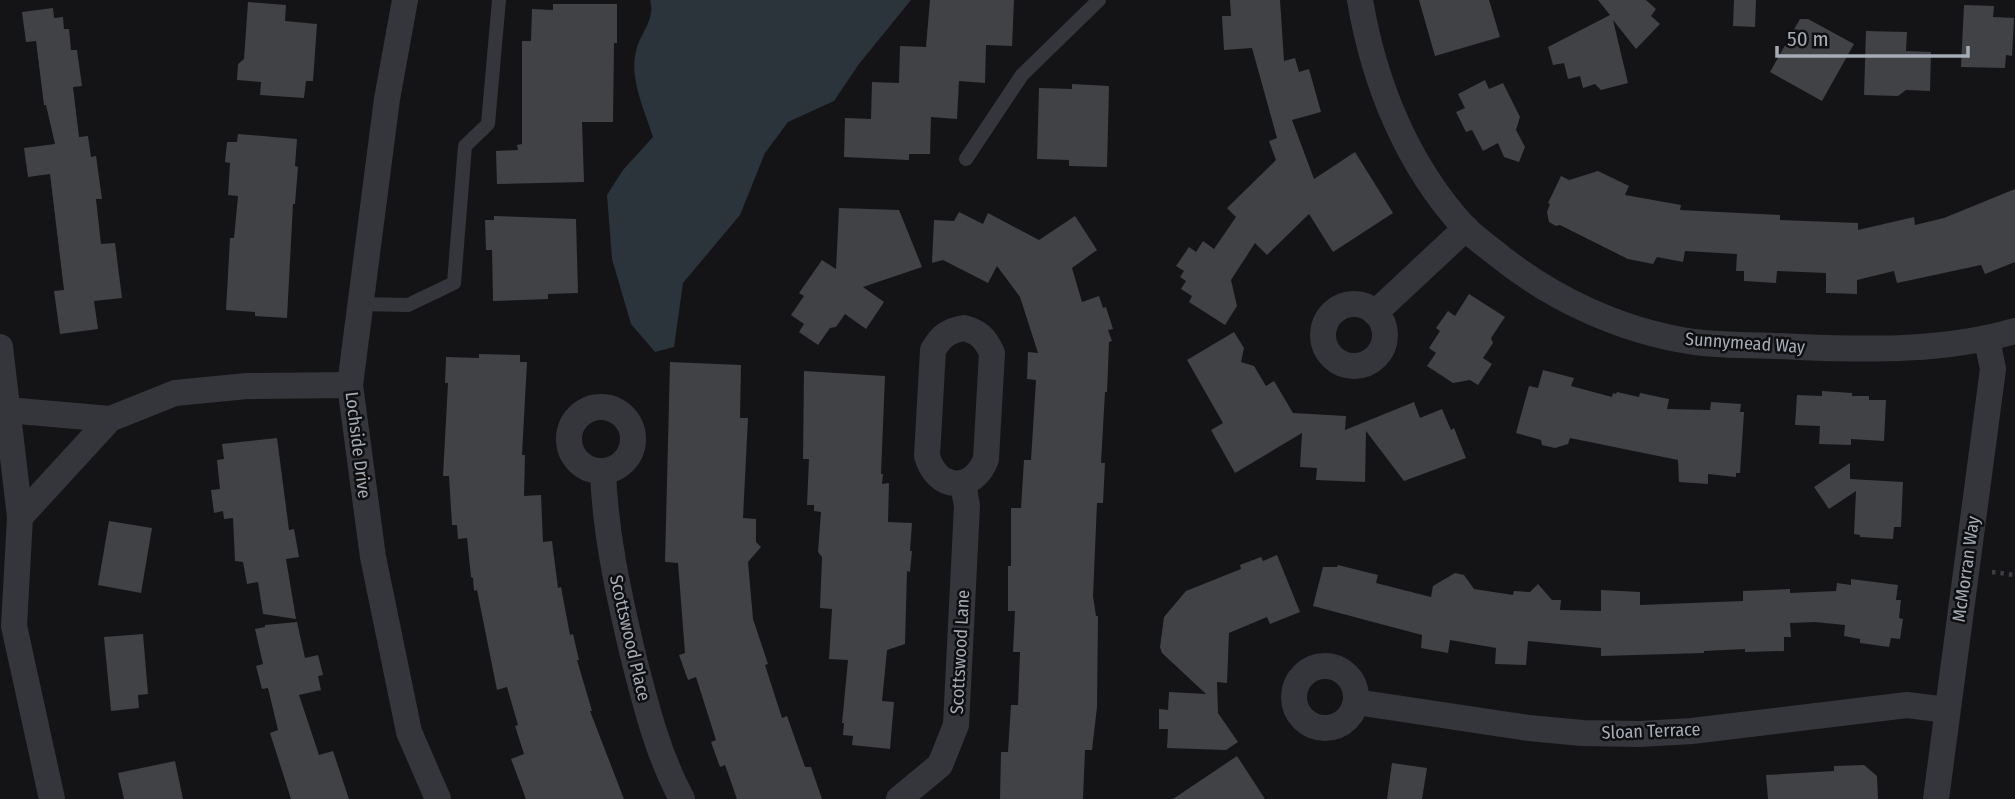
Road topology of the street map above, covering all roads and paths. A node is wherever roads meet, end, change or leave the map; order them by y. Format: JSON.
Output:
{"nodes":[{"id":1,"x":405,"y":0,"type":"edge"},
{"id":2,"x":499,"y":0,"type":"edge"},
{"id":3,"x":1099,"y":0,"type":"edge"},
{"id":4,"x":1360,"y":0,"type":"edge"},
{"id":5,"x":966,"y":159,"type":"dead end"},
{"id":6,"x":1466,"y":228,"type":"junction"},
{"id":7,"x":360,"y":304,"type":"junction"},
{"id":8,"x":1375,"y":313,"type":"dead end"},
{"id":9,"x":2015,"y":331,"type":"edge"},
{"id":10,"x":1987,"y":340,"type":"junction"},
{"id":11,"x":0,"y":346,"type":"edge"},
{"id":12,"x":349,"y":385,"type":"junction"},
{"id":13,"x":7,"y":410,"type":"junction"},
{"id":14,"x":110,"y":419,"type":"junction"},
{"id":15,"x":603,"y":471,"type":"dead end"},
{"id":16,"x":963,"y":483,"type":"junction"},
{"id":17,"x":20,"y":517,"type":"junction"},
{"id":18,"x":1356,"y":702,"type":"dead end"},
{"id":19,"x":1947,"y":710,"type":"junction"},
{"id":20,"x":906,"y":797,"type":"edge"},
{"id":21,"x":51,"y":799,"type":"edge"},
{"id":22,"x":438,"y":799,"type":"edge"},
{"id":23,"x":682,"y":799,"type":"edge"},
{"id":24,"x":1936,"y":799,"type":"edge"}],
"edges":[{"from":1,"to":7,"type":"street","name":"Lochside Drive"},
{"from":2,"to":7,"type":"lane"},
{"from":3,"to":5,"type":"lane"},
{"from":4,"to":6,"type":"street","name":"Sunnymead Way"},
{"from":6,"to":8,"type":"street"},
{"from":6,"to":10,"type":"street","name":"Sunnymead Way"},
{"from":7,"to":12,"type":"street","name":"Lochside Drive"},
{"from":9,"to":10,"type":"street","name":"Sunnymead Way"},
{"from":10,"to":19,"type":"street","name":"McMorran Way"},
{"from":11,"to":13,"type":"street"},
{"from":12,"to":14,"type":"street"},
{"from":12,"to":22,"type":"street","name":"Lochside Drive"},
{"from":13,"to":14,"type":"street"},
{"from":13,"to":17,"type":"street"},
{"from":14,"to":17,"type":"street"},
{"from":15,"to":23,"type":"street","name":"Scottswood Place"},
{"from":16,"to":16,"type":"street"},
{"from":16,"to":20,"type":"street","name":"Scottswood Lane"},
{"from":17,"to":21,"type":"street"},
{"from":18,"to":19,"type":"street","name":"Sloan Terrace"},
{"from":19,"to":24,"type":"street","name":"McMorran Way"}]}
